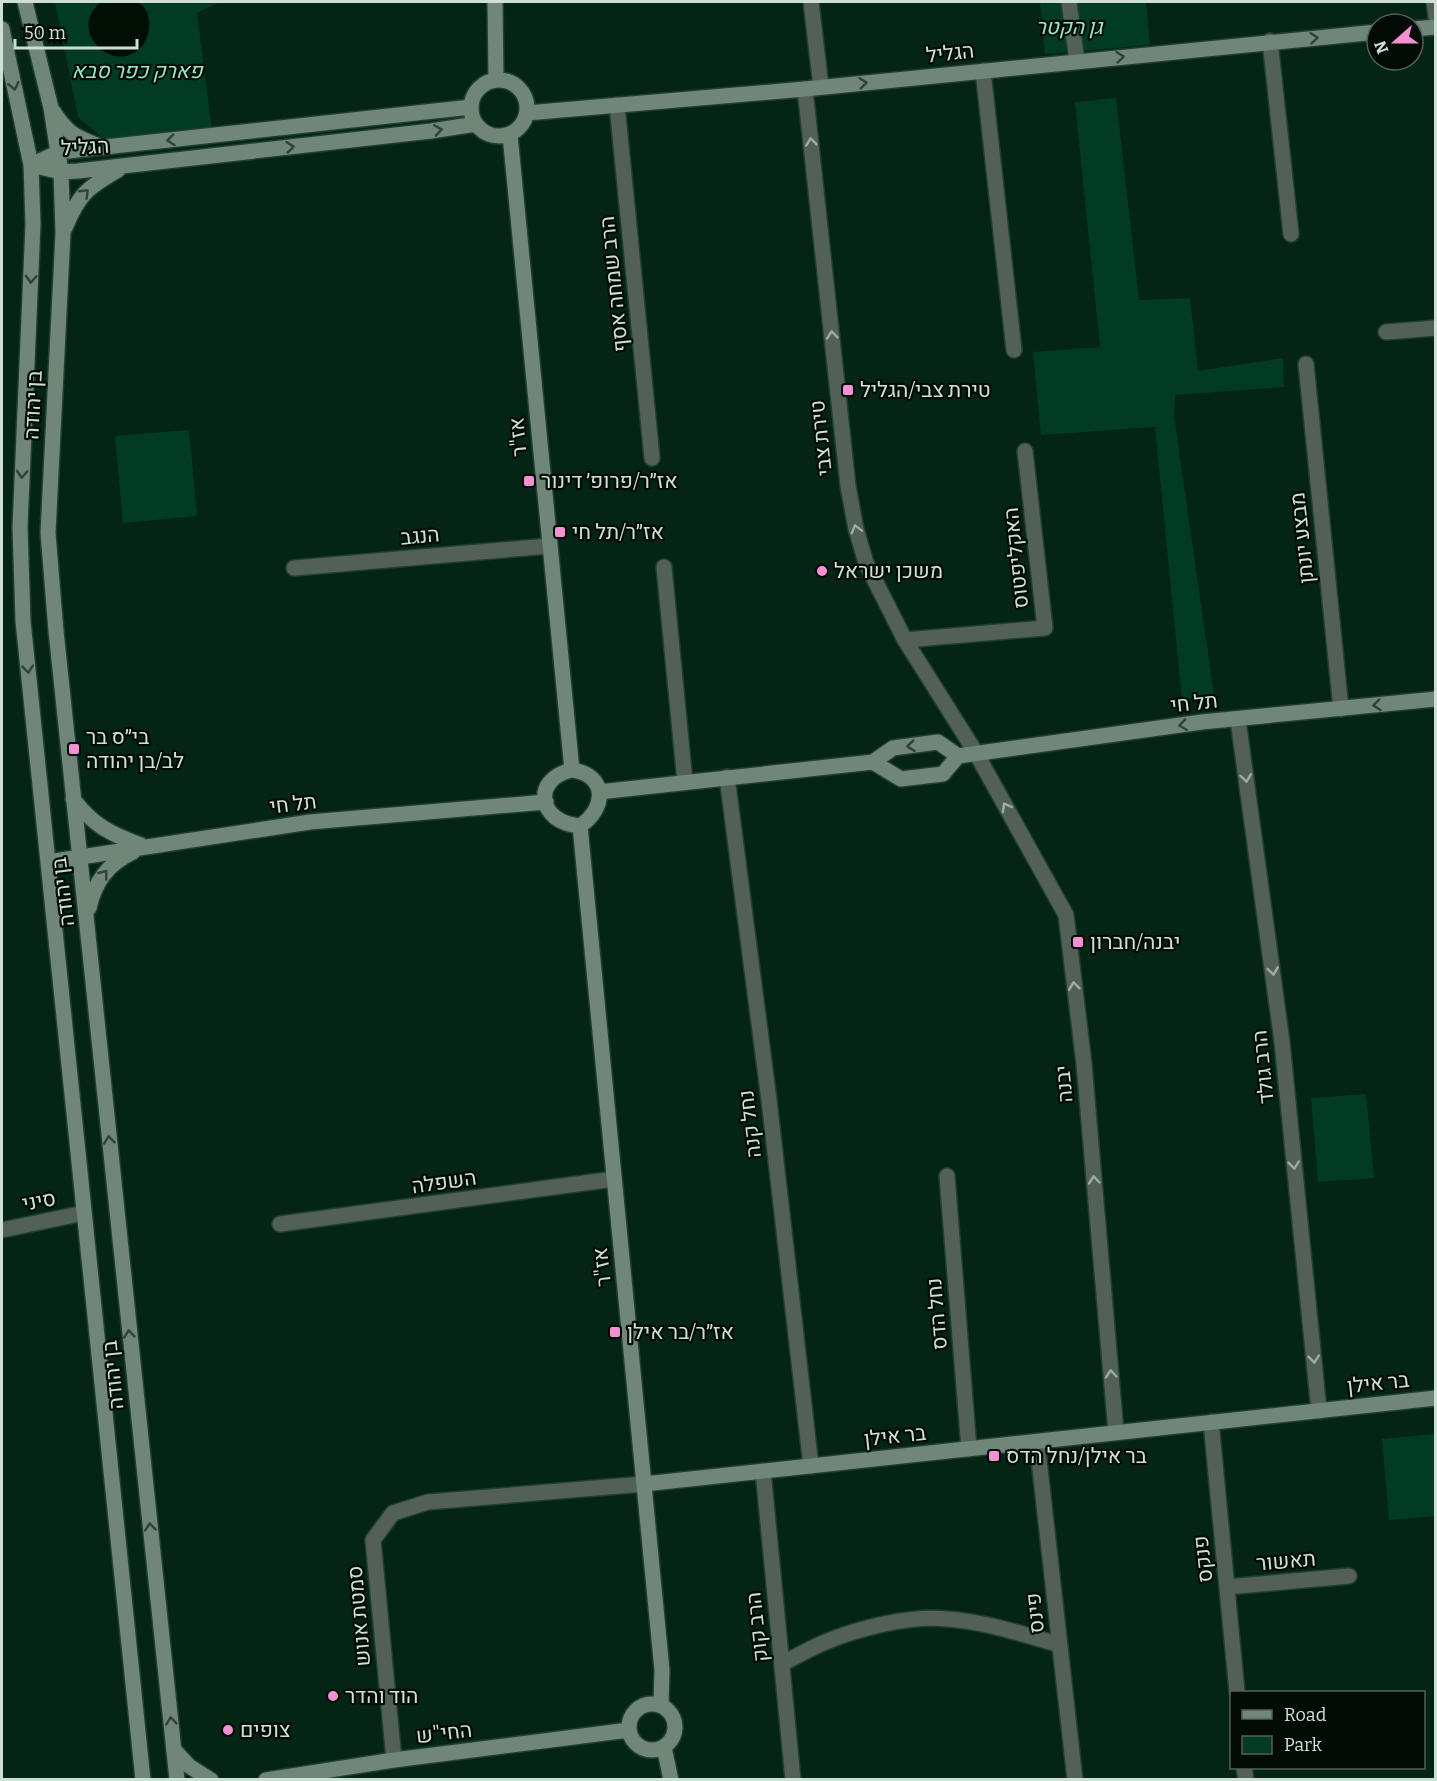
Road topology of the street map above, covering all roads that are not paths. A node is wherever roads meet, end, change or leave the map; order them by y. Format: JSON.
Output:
{"nodes":[{"id":1,"x":25,"y":2,"type":"edge"},
{"id":2,"x":495,"y":2,"type":"edge"},
{"id":3,"x":811,"y":2,"type":"edge"},
{"id":4,"x":1069,"y":2,"type":"edge"},
{"id":5,"x":1434,"y":2,"type":"edge"},
{"id":6,"x":1436,"y":17,"type":"edge"},
{"id":7,"x":2,"y":29,"type":"edge"},
{"id":8,"x":1365,"y":33,"type":"edge"},
{"id":9,"x":1270,"y":41,"type":"junction"},
{"id":10,"x":1077,"y":61,"type":"junction"},
{"id":11,"x":983,"y":71,"type":"junction"},
{"id":12,"x":496,"y":80,"type":"junction"},
{"id":13,"x":822,"y":87,"type":"junction"},
{"id":14,"x":805,"y":89,"type":"junction"},
{"id":15,"x":617,"y":105,"type":"junction"},
{"id":16,"x":471,"y":107,"type":"junction"},
{"id":17,"x":51,"y":108,"type":"junction"},
{"id":18,"x":527,"y":113,"type":"junction"},
{"id":19,"x":476,"y":124,"type":"junction"},
{"id":20,"x":510,"y":135,"type":"junction"},
{"id":21,"x":105,"y":148,"type":"junction"},
{"id":22,"x":59,"y":152,"type":"junction"},
{"id":23,"x":31,"y":165,"type":"junction"},
{"id":24,"x":123,"y":166,"type":"junction"},
{"id":25,"x":61,"y":172,"type":"junction"},
{"id":26,"x":63,"y":233,"type":"junction"},
{"id":27,"x":1291,"y":234,"type":"dead end"},
{"id":28,"x":1436,"y":327,"type":"edge"},
{"id":29,"x":1386,"y":332,"type":"dead end"},
{"id":30,"x":1014,"y":350,"type":"dead end"},
{"id":31,"x":1306,"y":363,"type":"dead end"},
{"id":32,"x":1025,"y":451,"type":"dead end"},
{"id":33,"x":652,"y":458,"type":"dead end"},
{"id":34,"x":549,"y":546,"type":"junction"},
{"id":35,"x":664,"y":567,"type":"dead end"},
{"id":36,"x":294,"y":568,"type":"dead end"},
{"id":37,"x":905,"y":640,"type":"junction"},
{"id":38,"x":1436,"y":699,"type":"edge"},
{"id":39,"x":1341,"y":709,"type":"junction"},
{"id":40,"x":1238,"y":720,"type":"junction"},
{"id":41,"x":976,"y":753,"type":"junction"},
{"id":42,"x":958,"y":756,"type":"junction"},
{"id":43,"x":873,"y":762,"type":"junction"},
{"id":44,"x":572,"y":770,"type":"junction"},
{"id":45,"x":727,"y":777,"type":"junction"},
{"id":46,"x":685,"y":782,"type":"junction"},
{"id":47,"x":599,"y":792,"type":"junction"},
{"id":48,"x":73,"y":799,"type":"junction"},
{"id":49,"x":546,"y":802,"type":"junction"},
{"id":50,"x":580,"y":826,"type":"junction"},
{"id":51,"x":143,"y":846,"type":"junction"},
{"id":52,"x":80,"y":856,"type":"junction"},
{"id":53,"x":48,"y":862,"type":"junction"},
{"id":54,"x":87,"y":918,"type":"junction"},
{"id":55,"x":947,"y":1176,"type":"dead end"},
{"id":56,"x":614,"y":1179,"type":"junction"},
{"id":57,"x":84,"y":1213,"type":"junction"},
{"id":58,"x":280,"y":1224,"type":"dead end"},
{"id":59,"x":2,"y":1230,"type":"edge"},
{"id":60,"x":1436,"y":1398,"type":"edge"},
{"id":61,"x":1319,"y":1411,"type":"junction"},
{"id":62,"x":1211,"y":1422,"type":"junction"},
{"id":63,"x":1116,"y":1432,"type":"junction"},
{"id":64,"x":1037,"y":1442,"type":"junction"},
{"id":65,"x":969,"y":1449,"type":"junction"},
{"id":66,"x":811,"y":1466,"type":"junction"},
{"id":67,"x":763,"y":1471,"type":"junction"},
{"id":68,"x":644,"y":1484,"type":"junction"},
{"id":69,"x":373,"y":1540,"type":"joint"},
{"id":70,"x":1349,"y":1576,"type":"dead end"},
{"id":71,"x":1227,"y":1587,"type":"junction"},
{"id":72,"x":1060,"y":1645,"type":"junction"},
{"id":73,"x":782,"y":1664,"type":"junction"},
{"id":74,"x":1237,"y":1691,"type":"edge"},
{"id":75,"x":661,"y":1705,"type":"junction"},
{"id":76,"x":629,"y":1730,"type":"junction"},
{"id":77,"x":664,"y":1747,"type":"junction"},
{"id":78,"x":174,"y":1750,"type":"junction"},
{"id":79,"x":394,"y":1760,"type":"junction"},
{"id":80,"x":143,"y":1779,"type":"edge"},
{"id":81,"x":177,"y":1779,"type":"edge"},
{"id":82,"x":211,"y":1779,"type":"edge"},
{"id":83,"x":266,"y":1779,"type":"edge"},
{"id":84,"x":671,"y":1779,"type":"edge"},
{"id":85,"x":793,"y":1779,"type":"edge"},
{"id":86,"x":1075,"y":1779,"type":"edge"}],
"edges":[{"from":1,"to":17,"type":"street","name":"בן יהודה"},
{"from":2,"to":12,"type":"street"},
{"from":3,"to":13,"type":"street"},
{"from":4,"to":10,"type":"street"},
{"from":5,"to":6,"type":"street"},
{"from":7,"to":23,"type":"street","name":"בן יהודה","one_way":true},
{"from":9,"to":8,"type":"street","name":"הגליל","one_way":true},
{"from":10,"to":9,"type":"street","name":"הגליל","one_way":true},
{"from":9,"to":27,"type":"street"},
{"from":10,"to":11,"type":"street","name":"הגליל"},
{"from":13,"to":11,"type":"street","name":"הגליל","one_way":true},
{"from":11,"to":30,"type":"street"},
{"from":12,"to":16,"type":"street"},
{"from":12,"to":18,"type":"street"},
{"from":13,"to":14,"type":"street","name":"הגליל"},
{"from":14,"to":15,"type":"street","name":"הגליל"},
{"from":37,"to":14,"type":"street","name":"טירת צבי","one_way":true},
{"from":15,"to":18,"type":"street","name":"הגליל"},
{"from":15,"to":33,"type":"street","name":"הרב שמחה אסף"},
{"from":16,"to":19,"type":"street"},
{"from":16,"to":21,"type":"street","name":"הגליל","one_way":true},
{"from":17,"to":21,"type":"street"},
{"from":17,"to":22,"type":"street","name":"בן יהודה"},
{"from":18,"to":20,"type":"street"},
{"from":19,"to":20,"type":"street"},
{"from":24,"to":19,"type":"street","name":"הגליל","one_way":true},
{"from":20,"to":34,"type":"street","name":"אז\"ר"},
{"from":21,"to":22,"type":"street","name":"הגליל"},
{"from":22,"to":23,"type":"street","name":"הגליל"},
{"from":22,"to":25,"type":"street","name":"בן יהודה"},
{"from":23,"to":25,"type":"street","name":"הגליל"},
{"from":23,"to":53,"type":"street","name":"בן יהודה","one_way":true},
{"from":24,"to":25,"type":"street","name":"הגליל"},
{"from":26,"to":24,"type":"street","one_way":true},
{"from":25,"to":26,"type":"street","name":"בן יהודה"},
{"from":26,"to":48,"type":"street","name":"בן יהודה"},
{"from":28,"to":29,"type":"street"},
{"from":31,"to":39,"type":"street","name":"מבצע יונתן"},
{"from":32,"to":37,"type":"street","name":"האקליפטוס"},
{"from":34,"to":36,"type":"street","name":"הנגב"},
{"from":34,"to":44,"type":"street","name":"אז\"ר"},
{"from":35,"to":46,"type":"street"},
{"from":37,"to":41,"type":"street","name":"טירת צבי"},
{"from":38,"to":39,"type":"street","name":"תל חי","one_way":true},
{"from":39,"to":40,"type":"street","name":"תל חי"},
{"from":40,"to":41,"type":"street","name":"תל חי","one_way":true},
{"from":40,"to":61,"type":"street","name":"הרב גולד","one_way":true},
{"from":41,"to":42,"type":"street","name":"תל חי"},
{"from":63,"to":41,"type":"street","name":"יבנה","one_way":true},
{"from":42,"to":43,"type":"street","one_way":true},
{"from":42,"to":43,"type":"street"},
{"from":43,"to":45,"type":"street"},
{"from":44,"to":47,"type":"street"},
{"from":44,"to":49,"type":"street"},
{"from":45,"to":46,"type":"street"},
{"from":45,"to":66,"type":"street","name":"נחל קנה"},
{"from":46,"to":47,"type":"street"},
{"from":47,"to":50,"type":"street"},
{"from":48,"to":51,"type":"street"},
{"from":48,"to":52,"type":"street","name":"בן יהודה"},
{"from":49,"to":50,"type":"street"},
{"from":49,"to":51,"type":"street","name":"תל חי"},
{"from":50,"to":56,"type":"street","name":"אז\"ר"},
{"from":51,"to":52,"type":"street","name":"תל חי"},
{"from":54,"to":51,"type":"street","one_way":true},
{"from":52,"to":53,"type":"street","name":"תל חי"},
{"from":52,"to":54,"type":"street","name":"בן יהודה"},
{"from":53,"to":57,"type":"street","name":"בן יהודה"},
{"from":78,"to":54,"type":"street","name":"בן יהודה","one_way":true},
{"from":55,"to":65,"type":"street","name":"נחל הדס"},
{"from":56,"to":58,"type":"street","name":"השפלה"},
{"from":56,"to":68,"type":"street","name":"אז\"ר"},
{"from":57,"to":59,"type":"street","name":"סיני"},
{"from":57,"to":80,"type":"street","name":"בן יהודה"},
{"from":60,"to":61,"type":"street","name":"בר אילן"},
{"from":61,"to":62,"type":"street","name":"בר אילן"},
{"from":62,"to":63,"type":"street","name":"בר אילן"},
{"from":62,"to":71,"type":"street","name":"פנקס"},
{"from":63,"to":64,"type":"street","name":"בר אילן"},
{"from":64,"to":65,"type":"street","name":"בר אילן"},
{"from":64,"to":72,"type":"street","name":"פינס"},
{"from":65,"to":66,"type":"street","name":"בר אילן"},
{"from":66,"to":67,"type":"street","name":"בר אילן"},
{"from":67,"to":68,"type":"street","name":"בר אילן"},
{"from":67,"to":73,"type":"street","name":"הרב קוק"},
{"from":68,"to":69,"type":"street","name":"בר אילן"},
{"from":68,"to":75,"type":"street","name":"אז\"ר"},
{"from":69,"to":79,"type":"street","name":"סמטת אנוש"},
{"from":70,"to":71,"type":"street","name":"תאשור"},
{"from":71,"to":74,"type":"street","name":"פנקס"},
{"from":72,"to":73,"type":"street"},
{"from":72,"to":86,"type":"street","name":"פינס"},
{"from":73,"to":85,"type":"street","name":"הרב קוק"},
{"from":75,"to":76,"type":"street"},
{"from":75,"to":77,"type":"street"},
{"from":76,"to":77,"type":"street"},
{"from":76,"to":79,"type":"street","name":"החי\"ש"},
{"from":77,"to":84,"type":"street"},
{"from":78,"to":81,"type":"street","name":"בן יהודה"},
{"from":78,"to":82,"type":"street"},
{"from":79,"to":83,"type":"street","name":"החי\"ש"}]}
